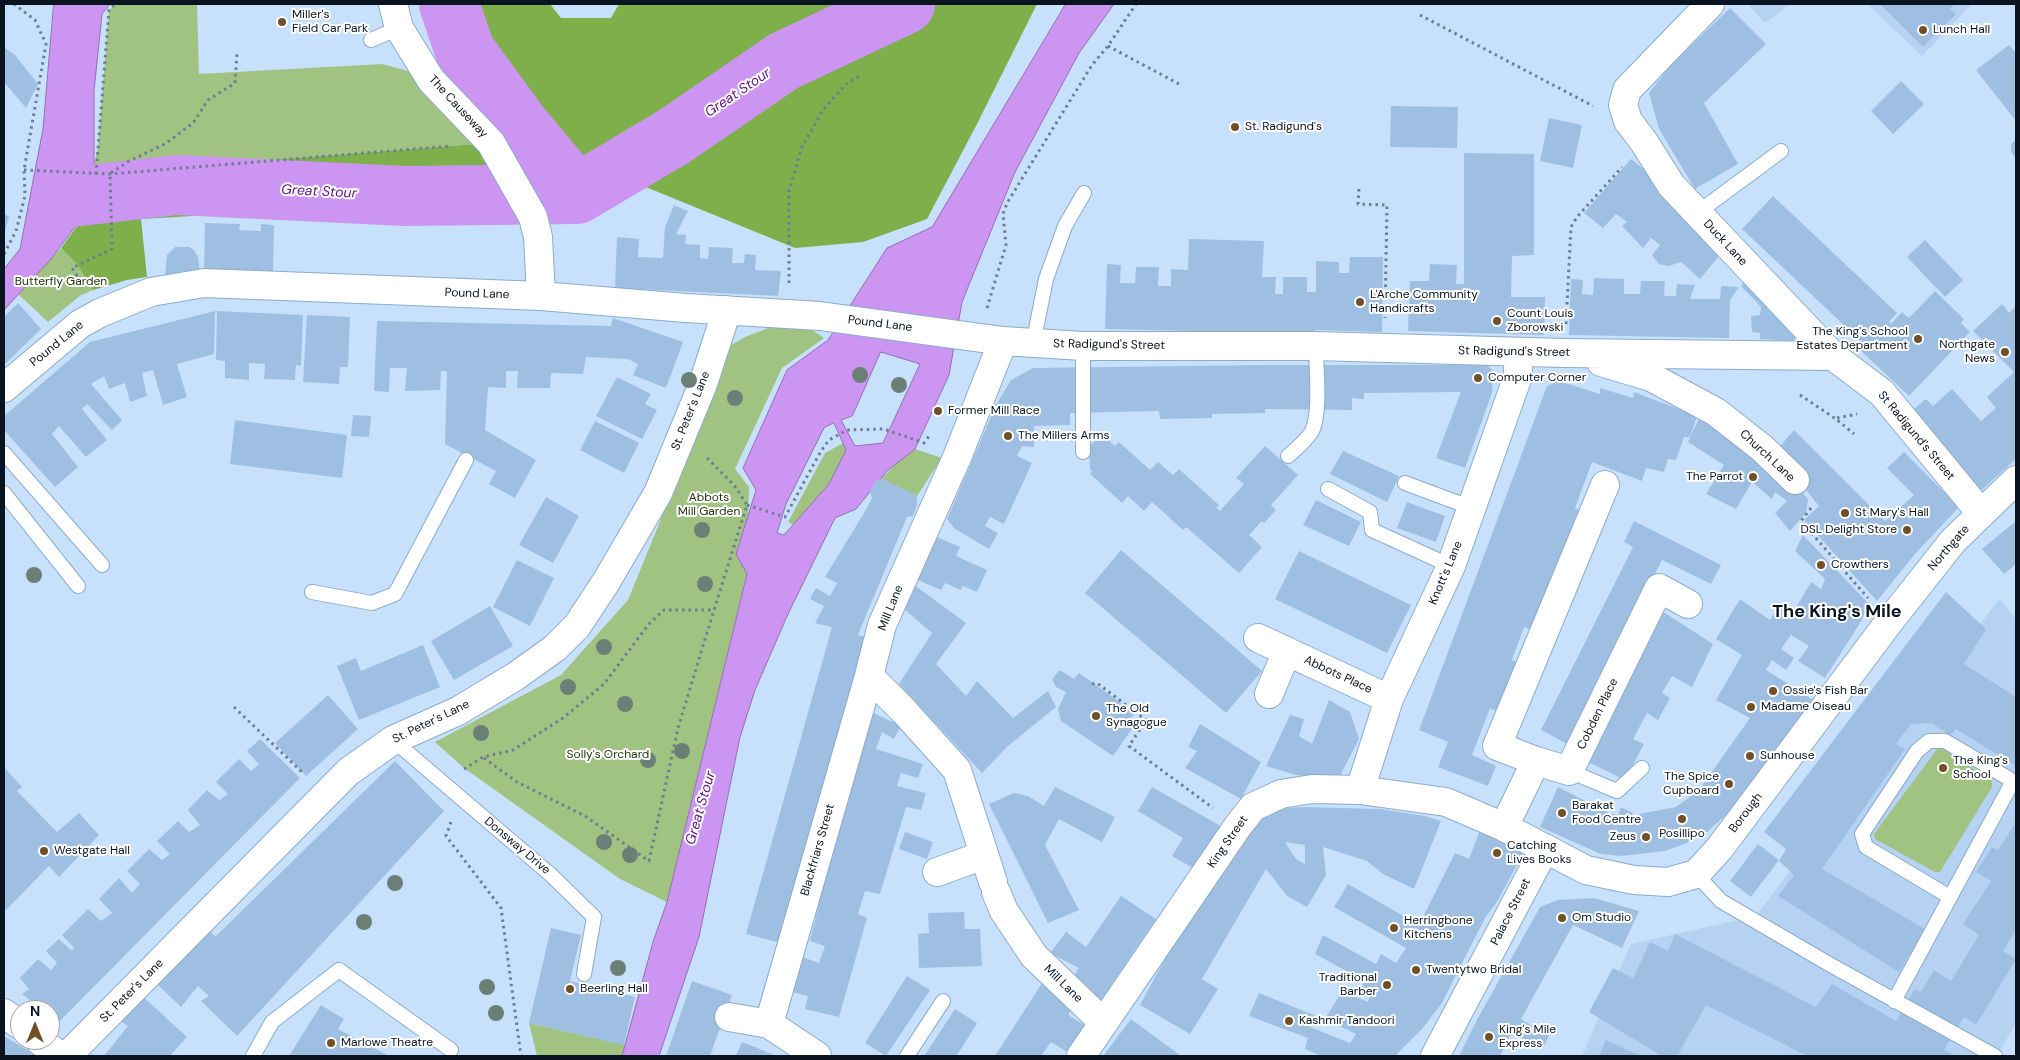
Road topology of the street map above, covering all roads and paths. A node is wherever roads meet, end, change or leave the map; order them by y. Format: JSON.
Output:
{"nodes":[{"id":1,"x":14,"y":4,"type":"edge"},
{"id":2,"x":115,"y":4,"type":"edge"},
{"id":3,"x":1136,"y":4,"type":"edge"},
{"id":4,"x":1710,"y":4,"type":"edge"},
{"id":5,"x":1420,"y":15,"type":"dead end"},
{"id":6,"x":396,"y":16,"type":"edge"},
{"id":7,"x":371,"y":40,"type":"dead end"},
{"id":8,"x":1108,"y":46,"type":"junction"},
{"id":9,"x":237,"y":54,"type":"dead end"},
{"id":10,"x":861,"y":76,"type":"dead end"},
{"id":11,"x":1179,"y":84,"type":"dead end"},
{"id":12,"x":1636,"y":132,"type":"junction"},
{"id":13,"x":496,"y":152,"type":"junction"},
{"id":14,"x":1781,"y":152,"type":"dead end"},
{"id":15,"x":24,"y":170,"type":"junction"},
{"id":16,"x":96,"y":174,"type":"junction"},
{"id":17,"x":110,"y":174,"type":"junction"},
{"id":18,"x":1359,"y":189,"type":"dead end"},
{"id":19,"x":1084,"y":193,"type":"dead end"},
{"id":20,"x":1697,"y":213,"type":"junction"},
{"id":21,"x":4,"y":254,"type":"edge"},
{"id":22,"x":541,"y":296,"type":"junction"},
{"id":23,"x":726,"y":310,"type":"junction"},
{"id":24,"x":100,"y":313,"type":"junction"},
{"id":25,"x":790,"y":314,"type":"junction"},
{"id":26,"x":978,"y":338,"type":"junction"},
{"id":27,"x":1033,"y":344,"type":"junction"},
{"id":28,"x":1083,"y":346,"type":"junction"},
{"id":29,"x":1316,"y":346,"type":"junction"},
{"id":30,"x":1384,"y":349,"type":"junction"},
{"id":31,"x":1518,"y":352,"type":"junction"},
{"id":32,"x":1569,"y":353,"type":"junction"},
{"id":33,"x":1833,"y":356,"type":"junction"},
{"id":34,"x":4,"y":388,"type":"edge"},
{"id":35,"x":1800,"y":395,"type":"dead end"},
{"id":36,"x":1859,"y":414,"type":"dead end"},
{"id":37,"x":1836,"y":419,"type":"junction"},
{"id":38,"x":1854,"y":434,"type":"dead end"},
{"id":39,"x":924,"y":443,"type":"dead end"},
{"id":40,"x":1083,"y":452,"type":"dead end"},
{"id":41,"x":4,"y":453,"type":"edge"},
{"id":42,"x":702,"y":453,"type":"dead end"},
{"id":43,"x":1288,"y":456,"type":"dead end"},
{"id":44,"x":466,"y":460,"type":"dead end"},
{"id":45,"x":1794,"y":480,"type":"joint"},
{"id":46,"x":2016,"y":480,"type":"edge"},
{"id":47,"x":1405,"y":483,"type":"dead end"},
{"id":48,"x":1604,"y":485,"type":"dead end"},
{"id":49,"x":1328,"y":488,"type":"dead end"},
{"id":50,"x":4,"y":493,"type":"edge"},
{"id":51,"x":747,"y":505,"type":"junction"},
{"id":52,"x":1472,"y":508,"type":"junction"},
{"id":53,"x":1981,"y":513,"type":"junction"},
{"id":54,"x":102,"y":564,"type":"dead end"},
{"id":55,"x":1451,"y":566,"type":"junction"},
{"id":56,"x":78,"y":586,"type":"dead end"},
{"id":57,"x":312,"y":592,"type":"dead end"},
{"id":58,"x":1688,"y":604,"type":"dead end"},
{"id":59,"x":714,"y":610,"type":"junction"},
{"id":60,"x":1889,"y":622,"type":"junction"},
{"id":61,"x":1258,"y":638,"type":"dead end"},
{"id":62,"x":1287,"y":651,"type":"junction"},
{"id":63,"x":869,"y":676,"type":"junction"},
{"id":64,"x":1092,"y":684,"type":"dead end"},
{"id":65,"x":1269,"y":694,"type":"dead end"},
{"id":66,"x":1389,"y":699,"type":"junction"},
{"id":67,"x":234,"y":707,"type":"dead end"},
{"id":68,"x":393,"y":740,"type":"junction"},
{"id":69,"x":483,"y":757,"type":"junction"},
{"id":70,"x":1536,"y":761,"type":"junction"},
{"id":71,"x":1642,"y":768,"type":"dead end"},
{"id":72,"x":1569,"y":771,"type":"junction"},
{"id":73,"x":446,"y":785,"type":"junction"},
{"id":74,"x":1360,"y":790,"type":"junction"},
{"id":75,"x":326,"y":795,"type":"junction"},
{"id":76,"x":461,"y":798,"type":"junction"},
{"id":77,"x":1238,"y":826,"type":"junction"},
{"id":78,"x":1504,"y":827,"type":"junction"},
{"id":79,"x":1545,"y":848,"type":"junction"},
{"id":80,"x":984,"y":855,"type":"junction"},
{"id":81,"x":937,"y":872,"type":"dead end"},
{"id":82,"x":1696,"y":874,"type":"junction"},
{"id":83,"x":1950,"y":897,"type":"junction"},
{"id":84,"x":584,"y":974,"type":"dead end"},
{"id":85,"x":943,"y":1001,"type":"dead end"},
{"id":86,"x":1894,"y":1001,"type":"junction"},
{"id":87,"x":729,"y":1017,"type":"dead end"},
{"id":88,"x":1103,"y":1022,"type":"junction"},
{"id":89,"x":769,"y":1024,"type":"junction"},
{"id":90,"x":451,"y":1050,"type":"dead end"},
{"id":91,"x":67,"y":1056,"type":"edge"},
{"id":92,"x":253,"y":1056,"type":"edge"},
{"id":93,"x":521,"y":1056,"type":"edge"},
{"id":94,"x":817,"y":1056,"type":"edge"},
{"id":95,"x":907,"y":1056,"type":"edge"},
{"id":96,"x":1081,"y":1056,"type":"edge"},
{"id":97,"x":1435,"y":1056,"type":"edge"},
{"id":98,"x":1995,"y":1056,"type":"edge"}],
"edges":[{"from":1,"to":15,"type":"path"},
{"from":2,"to":16,"type":"path"},
{"from":3,"to":8,"type":"path"},
{"from":4,"to":12,"type":"street"},
{"from":5,"to":12,"type":"path"},
{"from":6,"to":7,"type":"lane"},
{"from":6,"to":13,"type":"street","name":"The Causeway"},
{"from":8,"to":11,"type":"path"},
{"from":8,"to":26,"type":"path"},
{"from":9,"to":17,"type":"path"},
{"from":10,"to":25,"type":"path"},
{"from":12,"to":20,"type":"street","name":"Duck Lane"},
{"from":12,"to":32,"type":"path"},
{"from":13,"to":17,"type":"path"},
{"from":13,"to":22,"type":"street","name":"The Causeway"},
{"from":14,"to":20,"type":"lane"},
{"from":15,"to":16,"type":"path"},
{"from":15,"to":21,"type":"path"},
{"from":16,"to":17,"type":"path"},
{"from":17,"to":24,"type":"path"},
{"from":18,"to":30,"type":"path"},
{"from":19,"to":27,"type":"lane"},
{"from":20,"to":33,"type":"street","name":"Duck Lane"},
{"from":22,"to":23,"type":"street","name":"Pound Lane"},
{"from":22,"to":24,"type":"street","name":"Pound Lane"},
{"from":23,"to":25,"type":"street","name":"Pound Lane"},
{"from":23,"to":68,"type":"street","name":"St. Peter's Lane"},
{"from":24,"to":34,"type":"street","name":"Pound Lane"},
{"from":25,"to":26,"type":"street","name":"Pound Lane"},
{"from":26,"to":27,"type":"street","name":"St Radigund's Street"},
{"from":26,"to":63,"type":"street","name":"Mill Lane"},
{"from":27,"to":28,"type":"street","name":"St Radigund's Street"},
{"from":28,"to":29,"type":"street","name":"St Radigund's Street"},
{"from":28,"to":40,"type":"lane"},
{"from":29,"to":30,"type":"street","name":"St Radigund's Street"},
{"from":29,"to":43,"type":"lane"},
{"from":30,"to":31,"type":"street","name":"St Radigund's Street"},
{"from":31,"to":32,"type":"street","name":"St Radigund's Street"},
{"from":31,"to":52,"type":"street","name":"Knott's Lane"},
{"from":32,"to":33,"type":"street","name":"St Radigund's Street"},
{"from":32,"to":45,"type":"street","name":"Church Lane"},
{"from":33,"to":53,"type":"street","name":"St Radigund's Street"},
{"from":35,"to":37,"type":"path"},
{"from":36,"to":37,"type":"path"},
{"from":37,"to":38,"type":"path"},
{"from":39,"to":51,"type":"path"},
{"from":41,"to":54,"type":"lane"},
{"from":42,"to":51,"type":"path"},
{"from":44,"to":57,"type":"lane"},
{"from":45,"to":60,"type":"path","name":"Church Lane"},
{"from":46,"to":53,"type":"street","name":"Northgate"},
{"from":47,"to":52,"type":"lane"},
{"from":48,"to":70,"type":"street"},
{"from":49,"to":55,"type":"lane"},
{"from":50,"to":56,"type":"lane"},
{"from":51,"to":59,"type":"path"},
{"from":52,"to":55,"type":"street","name":"Knott's Lane"},
{"from":53,"to":60,"type":"street","name":"Northgate"},
{"from":55,"to":66,"type":"street","name":"Knott's Lane"},
{"from":58,"to":72,"type":"street","name":"Cobden Place"},
{"from":59,"to":69,"type":"path"},
{"from":59,"to":69,"type":"path"},
{"from":60,"to":82,"type":"street","name":"Borough"},
{"from":61,"to":62,"type":"street","name":"Abbots Place"},
{"from":62,"to":65,"type":"street"},
{"from":62,"to":66,"type":"street","name":"Abbots Place"},
{"from":63,"to":80,"type":"street","name":"Mill Lane"},
{"from":63,"to":89,"type":"street","name":"Blackfriars Street"},
{"from":64,"to":77,"type":"path"},
{"from":66,"to":74,"type":"street","name":"Knott's Lane"},
{"from":67,"to":75,"type":"path"},
{"from":68,"to":73,"type":"lane","name":"Donsway Drive"},
{"from":68,"to":75,"type":"street","name":"St. Peter's Lane"},
{"from":69,"to":73,"type":"path"},
{"from":70,"to":72,"type":"street"},
{"from":70,"to":78,"type":"street"},
{"from":71,"to":72,"type":"lane"},
{"from":73,"to":76,"type":"lane","name":"Donsway Drive"},
{"from":74,"to":77,"type":"street","name":"King Street"},
{"from":74,"to":78,"type":"street","name":"King Street"},
{"from":75,"to":91,"type":"street","name":"St. Peter's Lane"},
{"from":76,"to":84,"type":"lane","name":"Donsway Drive"},
{"from":76,"to":93,"type":"path"},
{"from":77,"to":88,"type":"street","name":"King Street"},
{"from":78,"to":79,"type":"street","name":"King Street"},
{"from":79,"to":82,"type":"street"},
{"from":79,"to":97,"type":"street","name":"Palace Street"},
{"from":80,"to":81,"type":"street"},
{"from":80,"to":88,"type":"street","name":"Mill Lane"},
{"from":82,"to":86,"type":"lane"},
{"from":83,"to":83,"type":"lane"},
{"from":83,"to":86,"type":"lane"},
{"from":85,"to":95,"type":"lane"},
{"from":86,"to":98,"type":"lane"},
{"from":87,"to":89,"type":"street"},
{"from":88,"to":96,"type":"street","name":"King Street"},
{"from":89,"to":94,"type":"street"},
{"from":90,"to":92,"type":"lane"}]}
